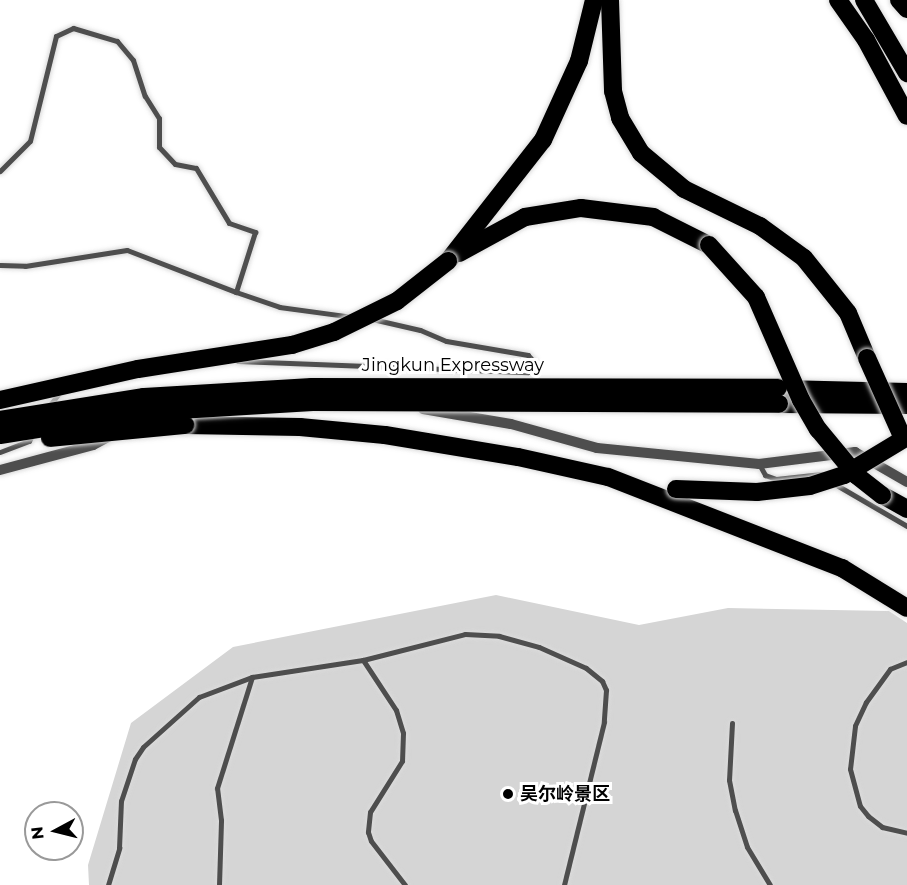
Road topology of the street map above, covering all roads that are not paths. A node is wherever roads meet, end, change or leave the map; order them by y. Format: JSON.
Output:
{"nodes":[{"id":1,"x":594,"y":0,"type":"edge"},
{"id":2,"x":610,"y":0,"type":"edge"},
{"id":3,"x":838,"y":0,"type":"edge"},
{"id":4,"x":864,"y":0,"type":"edge"},
{"id":5,"x":899,"y":0,"type":"edge"},
{"id":6,"x":907,"y":9,"type":"edge"},
{"id":7,"x":907,"y":73,"type":"edge"},
{"id":8,"x":907,"y":116,"type":"edge"},
{"id":9,"x":0,"y":171,"type":"edge"},
{"id":10,"x":448,"y":261,"type":"junction"},
{"id":11,"x":0,"y":265,"type":"edge"},
{"id":12,"x":236,"y":292,"type":"junction"},
{"id":13,"x":907,"y":392,"type":"edge"},
{"id":14,"x":778,"y":396,"type":"junction"},
{"id":15,"x":0,"y":400,"type":"edge"},
{"id":16,"x":907,"y":405,"type":"edge"},
{"id":17,"x":0,"y":420,"type":"edge"},
{"id":18,"x":0,"y":435,"type":"edge"},
{"id":19,"x":905,"y":437,"type":"edge"},
{"id":20,"x":0,"y":443,"type":"edge"},
{"id":21,"x":0,"y":452,"type":"edge"},
{"id":22,"x":759,"y":464,"type":"junction"},
{"id":23,"x":0,"y":470,"type":"edge"},
{"id":24,"x":608,"y":477,"type":"junction"},
{"id":25,"x":907,"y":482,"type":"edge"},
{"id":26,"x":907,"y":509,"type":"edge"},
{"id":27,"x":907,"y":526,"type":"edge"},
{"id":28,"x":907,"y":608,"type":"edge"},
{"id":29,"x":363,"y":660,"type":"junction"},
{"id":30,"x":907,"y":662,"type":"edge"},
{"id":31,"x":252,"y":677,"type":"junction"},
{"id":32,"x":732,"y":723,"type":"dead end"},
{"id":33,"x":907,"y":833,"type":"edge"},
{"id":34,"x":108,"y":885,"type":"edge"},
{"id":35,"x":219,"y":885,"type":"edge"},
{"id":36,"x":405,"y":885,"type":"edge"},
{"id":37,"x":564,"y":885,"type":"edge"},
{"id":38,"x":770,"y":885,"type":"edge"}],
"edges":[{"from":1,"to":10,"type":"highway"},
{"from":2,"to":19,"type":"highway","bridge":true},
{"from":3,"to":8,"type":"highway"},
{"from":4,"to":7,"type":"highway"},
{"from":5,"to":6,"type":"highway"},
{"from":9,"to":12,"type":"lane"},
{"from":10,"to":15,"type":"highway","bridge":true},
{"from":10,"to":26,"type":"highway","bridge":true},
{"from":11,"to":12,"type":"lane"},
{"from":12,"to":21,"type":"lane"},
{"from":13,"to":14,"type":"highway","name":"Jingkun Expressway"},
{"from":14,"to":16,"type":"highway","name":"Jingkun Expressway"},
{"from":14,"to":17,"type":"highway","name":"Jingkun Expressway","bridge":true},
{"from":14,"to":18,"type":"highway","name":"Jingkun Expressway","bridge":true},
{"from":19,"to":24,"type":"highway","bridge":true},
{"from":20,"to":24,"type":"highway","bridge":true},
{"from":22,"to":23,"type":"street"},
{"from":22,"to":25,"type":"street"},
{"from":22,"to":27,"type":"lane"},
{"from":24,"to":28,"type":"highway"},
{"from":29,"to":31,"type":"lane"},
{"from":29,"to":36,"type":"lane"},
{"from":29,"to":37,"type":"lane"},
{"from":30,"to":33,"type":"lane"},
{"from":31,"to":34,"type":"lane"},
{"from":31,"to":35,"type":"lane"},
{"from":32,"to":38,"type":"lane"}]}
